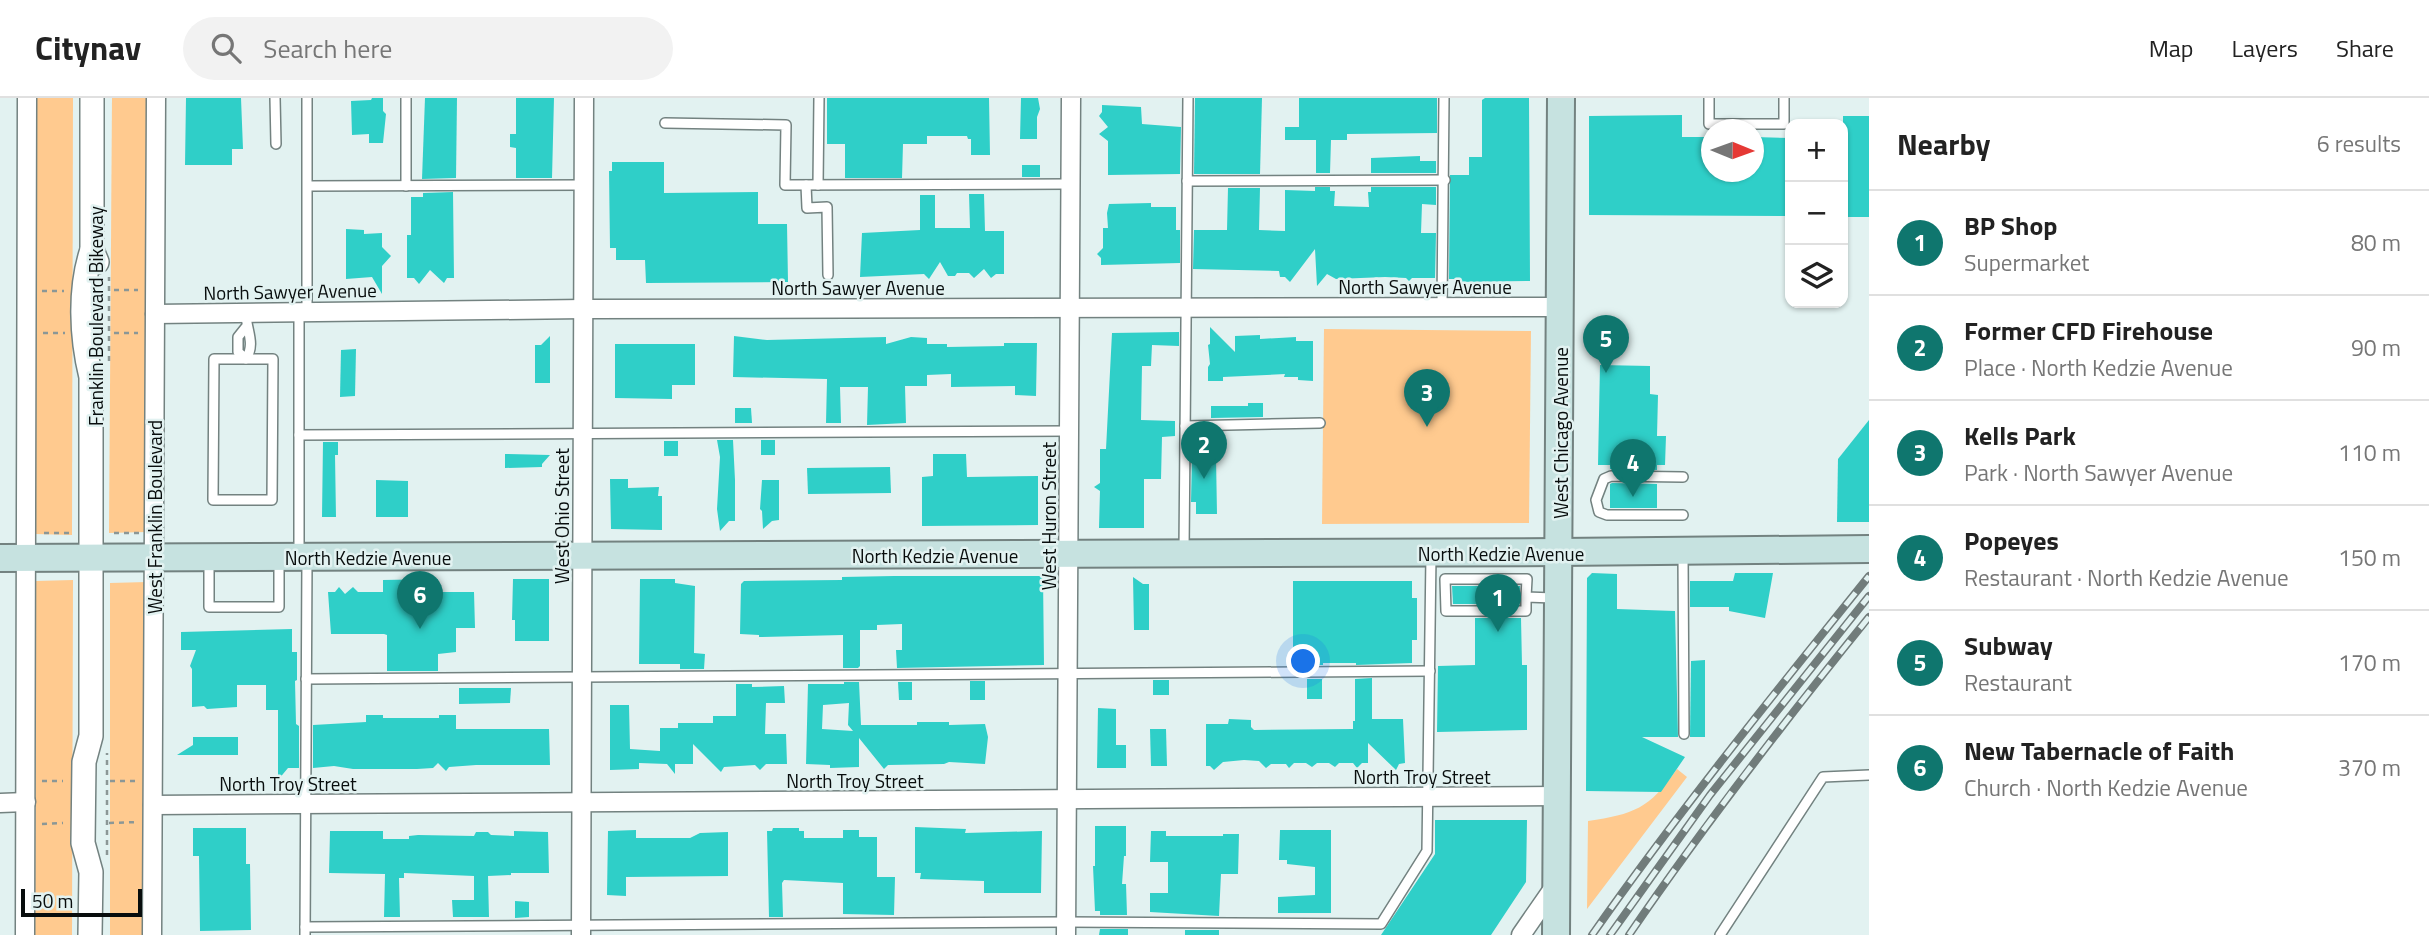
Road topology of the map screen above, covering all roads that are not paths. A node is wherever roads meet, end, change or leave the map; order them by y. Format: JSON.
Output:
{"nodes":[{"id":1,"x":27,"y":98,"type":"edge"},
{"id":2,"x":92,"y":98,"type":"edge"},
{"id":3,"x":156,"y":98,"type":"edge"},
{"id":4,"x":275,"y":98,"type":"edge"},
{"id":5,"x":307,"y":98,"type":"edge"},
{"id":6,"x":406,"y":98,"type":"edge"},
{"id":7,"x":584,"y":98,"type":"edge"},
{"id":8,"x":819,"y":98,"type":"edge"},
{"id":9,"x":1070,"y":98,"type":"edge"},
{"id":10,"x":1188,"y":98,"type":"edge"},
{"id":11,"x":1444,"y":98,"type":"edge"},
{"id":12,"x":1561,"y":98,"type":"edge"},
{"id":13,"x":1709,"y":98,"type":"edge"},
{"id":14,"x":1784,"y":98,"type":"edge"},
{"id":15,"x":665,"y":123,"type":"dead end"},
{"id":16,"x":275,"y":144,"type":"dead end"},
{"id":17,"x":1445,"y":180,"type":"junction"},
{"id":18,"x":1187,"y":181,"type":"junction"},
{"id":19,"x":1070,"y":184,"type":"junction"},
{"id":20,"x":583,"y":185,"type":"junction"},
{"id":21,"x":806,"y":185,"type":"junction"},
{"id":22,"x":818,"y":185,"type":"junction"},
{"id":23,"x":308,"y":186,"type":"junction"},
{"id":24,"x":406,"y":186,"type":"junction"},
{"id":25,"x":828,"y":275,"type":"dead end"},
{"id":26,"x":1442,"y":307,"type":"junction"},
{"id":27,"x":1560,"y":307,"type":"junction"},
{"id":28,"x":1070,"y":308,"type":"junction"},
{"id":29,"x":1186,"y":308,"type":"junction"},
{"id":30,"x":583,"y":309,"type":"junction"},
{"id":31,"x":303,"y":312,"type":"junction"},
{"id":32,"x":155,"y":314,"type":"junction"},
{"id":33,"x":246,"y":320,"type":"junction"},
{"id":34,"x":246,"y":359,"type":"junction"},
{"id":35,"x":1320,"y":424,"type":"dead end"},
{"id":36,"x":1185,"y":425,"type":"junction"},
{"id":37,"x":1070,"y":431,"type":"junction"},
{"id":38,"x":583,"y":434,"type":"junction"},
{"id":39,"x":299,"y":435,"type":"junction"},
{"id":40,"x":1683,"y":477,"type":"dead end"},
{"id":41,"x":1683,"y":515,"type":"dead end"},
{"id":42,"x":150,"y":545,"type":"junction"},
{"id":43,"x":1869,"y":549,"type":"edge"},
{"id":44,"x":1683,"y":551,"type":"junction"},
{"id":45,"x":1560,"y":552,"type":"junction"},
{"id":46,"x":1431,"y":553,"type":"junction"},
{"id":47,"x":1069,"y":554,"type":"junction"},
{"id":48,"x":1184,"y":554,"type":"junction"},
{"id":49,"x":582,"y":556,"type":"junction"},
{"id":50,"x":91,"y":557,"type":"junction"},
{"id":51,"x":209,"y":557,"type":"junction"},
{"id":52,"x":295,"y":557,"type":"junction"},
{"id":53,"x":13,"y":558,"type":"edge"},
{"id":54,"x":1464,"y":569,"type":"junction"},
{"id":55,"x":1526,"y":597,"type":"junction"},
{"id":56,"x":1559,"y":598,"type":"junction"},
{"id":57,"x":1430,"y":671,"type":"junction"},
{"id":58,"x":1068,"y":675,"type":"junction"},
{"id":59,"x":582,"y":677,"type":"junction"},
{"id":60,"x":306,"y":679,"type":"junction"},
{"id":61,"x":1684,"y":734,"type":"dead end"},
{"id":62,"x":1869,"y":775,"type":"edge"},
{"id":63,"x":1558,"y":796,"type":"junction"},
{"id":64,"x":1428,"y":797,"type":"junction"},
{"id":65,"x":1067,"y":800,"type":"junction"},
{"id":66,"x":26,"y":802,"type":"junction"},
{"id":67,"x":0,"y":803,"type":"edge"},
{"id":68,"x":582,"y":803,"type":"junction"},
{"id":69,"x":305,"y":804,"type":"junction"},
{"id":70,"x":153,"y":805,"type":"junction"},
{"id":71,"x":1557,"y":883,"type":"junction"},
{"id":72,"x":1066,"y":928,"type":"edge"},
{"id":73,"x":581,"y":930,"type":"edge"},
{"id":74,"x":305,"y":931,"type":"edge"},
{"id":75,"x":25,"y":935,"type":"edge"},
{"id":76,"x":90,"y":935,"type":"edge"},
{"id":77,"x":152,"y":935,"type":"edge"},
{"id":78,"x":1521,"y":935,"type":"edge"},
{"id":79,"x":1556,"y":935,"type":"edge"},
{"id":80,"x":1720,"y":935,"type":"edge"}],
"edges":[{"from":1,"to":53,"type":"street"},
{"from":2,"to":50,"type":"street"},
{"from":3,"to":32,"type":"street","name":"West Franklin Boulevard"},
{"from":4,"to":16,"type":"lane"},
{"from":5,"to":23,"type":"lane"},
{"from":6,"to":24,"type":"lane"},
{"from":7,"to":20,"type":"street","name":"West Ohio Street"},
{"from":8,"to":22,"type":"lane"},
{"from":9,"to":19,"type":"street","name":"West Huron Street"},
{"from":10,"to":18,"type":"lane"},
{"from":11,"to":17,"type":"lane"},
{"from":12,"to":27,"type":"main road","name":"West Chicago Avenue"},
{"from":13,"to":14,"type":"lane"},
{"from":15,"to":21,"type":"lane"},
{"from":17,"to":18,"type":"lane"},
{"from":17,"to":26,"type":"lane"},
{"from":18,"to":29,"type":"lane"},
{"from":19,"to":22,"type":"lane"},
{"from":19,"to":28,"type":"street","name":"West Huron Street"},
{"from":20,"to":24,"type":"lane"},
{"from":20,"to":30,"type":"street","name":"West Ohio Street"},
{"from":21,"to":22,"type":"lane"},
{"from":21,"to":25,"type":"lane"},
{"from":23,"to":24,"type":"lane"},
{"from":23,"to":31,"type":"lane"},
{"from":26,"to":27,"type":"street","name":"North Sawyer Avenue"},
{"from":26,"to":29,"type":"street","name":"North Sawyer Avenue"},
{"from":27,"to":45,"type":"main road","name":"West Chicago Avenue"},
{"from":28,"to":29,"type":"street","name":"North Sawyer Avenue"},
{"from":28,"to":30,"type":"street","name":"North Sawyer Avenue"},
{"from":28,"to":37,"type":"street","name":"West Huron Street"},
{"from":29,"to":36,"type":"lane"},
{"from":30,"to":31,"type":"street","name":"North Sawyer Avenue"},
{"from":30,"to":38,"type":"street","name":"West Ohio Street"},
{"from":31,"to":33,"type":"street","name":"North Sawyer Avenue"},
{"from":31,"to":39,"type":"lane"},
{"from":32,"to":33,"type":"street","name":"North Sawyer Avenue"},
{"from":32,"to":42,"type":"street","name":"West Franklin Boulevard"},
{"from":33,"to":34,"type":"lane"},
{"from":34,"to":34,"type":"lane"},
{"from":35,"to":36,"type":"lane"},
{"from":36,"to":48,"type":"lane"},
{"from":37,"to":38,"type":"lane"},
{"from":37,"to":47,"type":"street","name":"West Huron Street"},
{"from":38,"to":39,"type":"lane"},
{"from":38,"to":49,"type":"street","name":"West Ohio Street"},
{"from":39,"to":52,"type":"lane"},
{"from":40,"to":41,"type":"lane"},
{"from":42,"to":50,"type":"main road","name":"North Kedzie Avenue"},
{"from":42,"to":51,"type":"main road","name":"North Kedzie Avenue"},
{"from":42,"to":70,"type":"street","name":"West Franklin Boulevard"},
{"from":43,"to":44,"type":"main road","name":"North Kedzie Avenue"},
{"from":44,"to":45,"type":"main road","name":"North Kedzie Avenue"},
{"from":44,"to":61,"type":"lane"},
{"from":45,"to":54,"type":"main road","name":"North Kedzie Avenue"},
{"from":45,"to":56,"type":"main road","name":"West Chicago Avenue"},
{"from":46,"to":48,"type":"main road","name":"North Kedzie Avenue"},
{"from":46,"to":54,"type":"main road","name":"North Kedzie Avenue"},
{"from":46,"to":57,"type":"lane"},
{"from":47,"to":48,"type":"main road","name":"North Kedzie Avenue"},
{"from":47,"to":49,"type":"main road","name":"North Kedzie Avenue"},
{"from":47,"to":58,"type":"street","name":"West Huron Street"},
{"from":49,"to":52,"type":"main road","name":"North Kedzie Avenue"},
{"from":49,"to":59,"type":"street","name":"West Ohio Street"},
{"from":50,"to":53,"type":"main road","name":"North Kedzie Avenue"},
{"from":50,"to":76,"type":"street"},
{"from":51,"to":52,"type":"main road","name":"North Kedzie Avenue"},
{"from":51,"to":52,"type":"lane"},
{"from":52,"to":60,"type":"lane"},
{"from":53,"to":66,"type":"street"},
{"from":54,"to":55,"type":"lane"},
{"from":54,"to":55,"type":"lane"},
{"from":55,"to":56,"type":"lane"},
{"from":56,"to":63,"type":"main road","name":"West Chicago Avenue"},
{"from":57,"to":58,"type":"lane"},
{"from":57,"to":64,"type":"lane"},
{"from":58,"to":59,"type":"lane"},
{"from":58,"to":65,"type":"street","name":"West Huron Street"},
{"from":59,"to":60,"type":"lane"},
{"from":59,"to":68,"type":"street","name":"West Ohio Street"},
{"from":60,"to":69,"type":"lane"},
{"from":62,"to":80,"type":"lane"},
{"from":63,"to":64,"type":"street","name":"North Troy Street"},
{"from":63,"to":71,"type":"main road","name":"West Chicago Avenue"},
{"from":64,"to":65,"type":"street","name":"North Troy Street"},
{"from":64,"to":72,"type":"lane"},
{"from":65,"to":68,"type":"street","name":"North Troy Street"},
{"from":65,"to":72,"type":"street","name":"West Huron Street"},
{"from":66,"to":67,"type":"street"},
{"from":66,"to":75,"type":"street"},
{"from":68,"to":69,"type":"street","name":"North Troy Street"},
{"from":68,"to":73,"type":"street","name":"West Ohio Street"},
{"from":69,"to":70,"type":"street","name":"North Troy Street"},
{"from":69,"to":74,"type":"lane"},
{"from":70,"to":77,"type":"street","name":"West Franklin Boulevard"},
{"from":71,"to":78,"type":"street"},
{"from":71,"to":79,"type":"main road","name":"West Chicago Avenue"},
{"from":72,"to":73,"type":"lane"},
{"from":73,"to":74,"type":"lane"}]}
